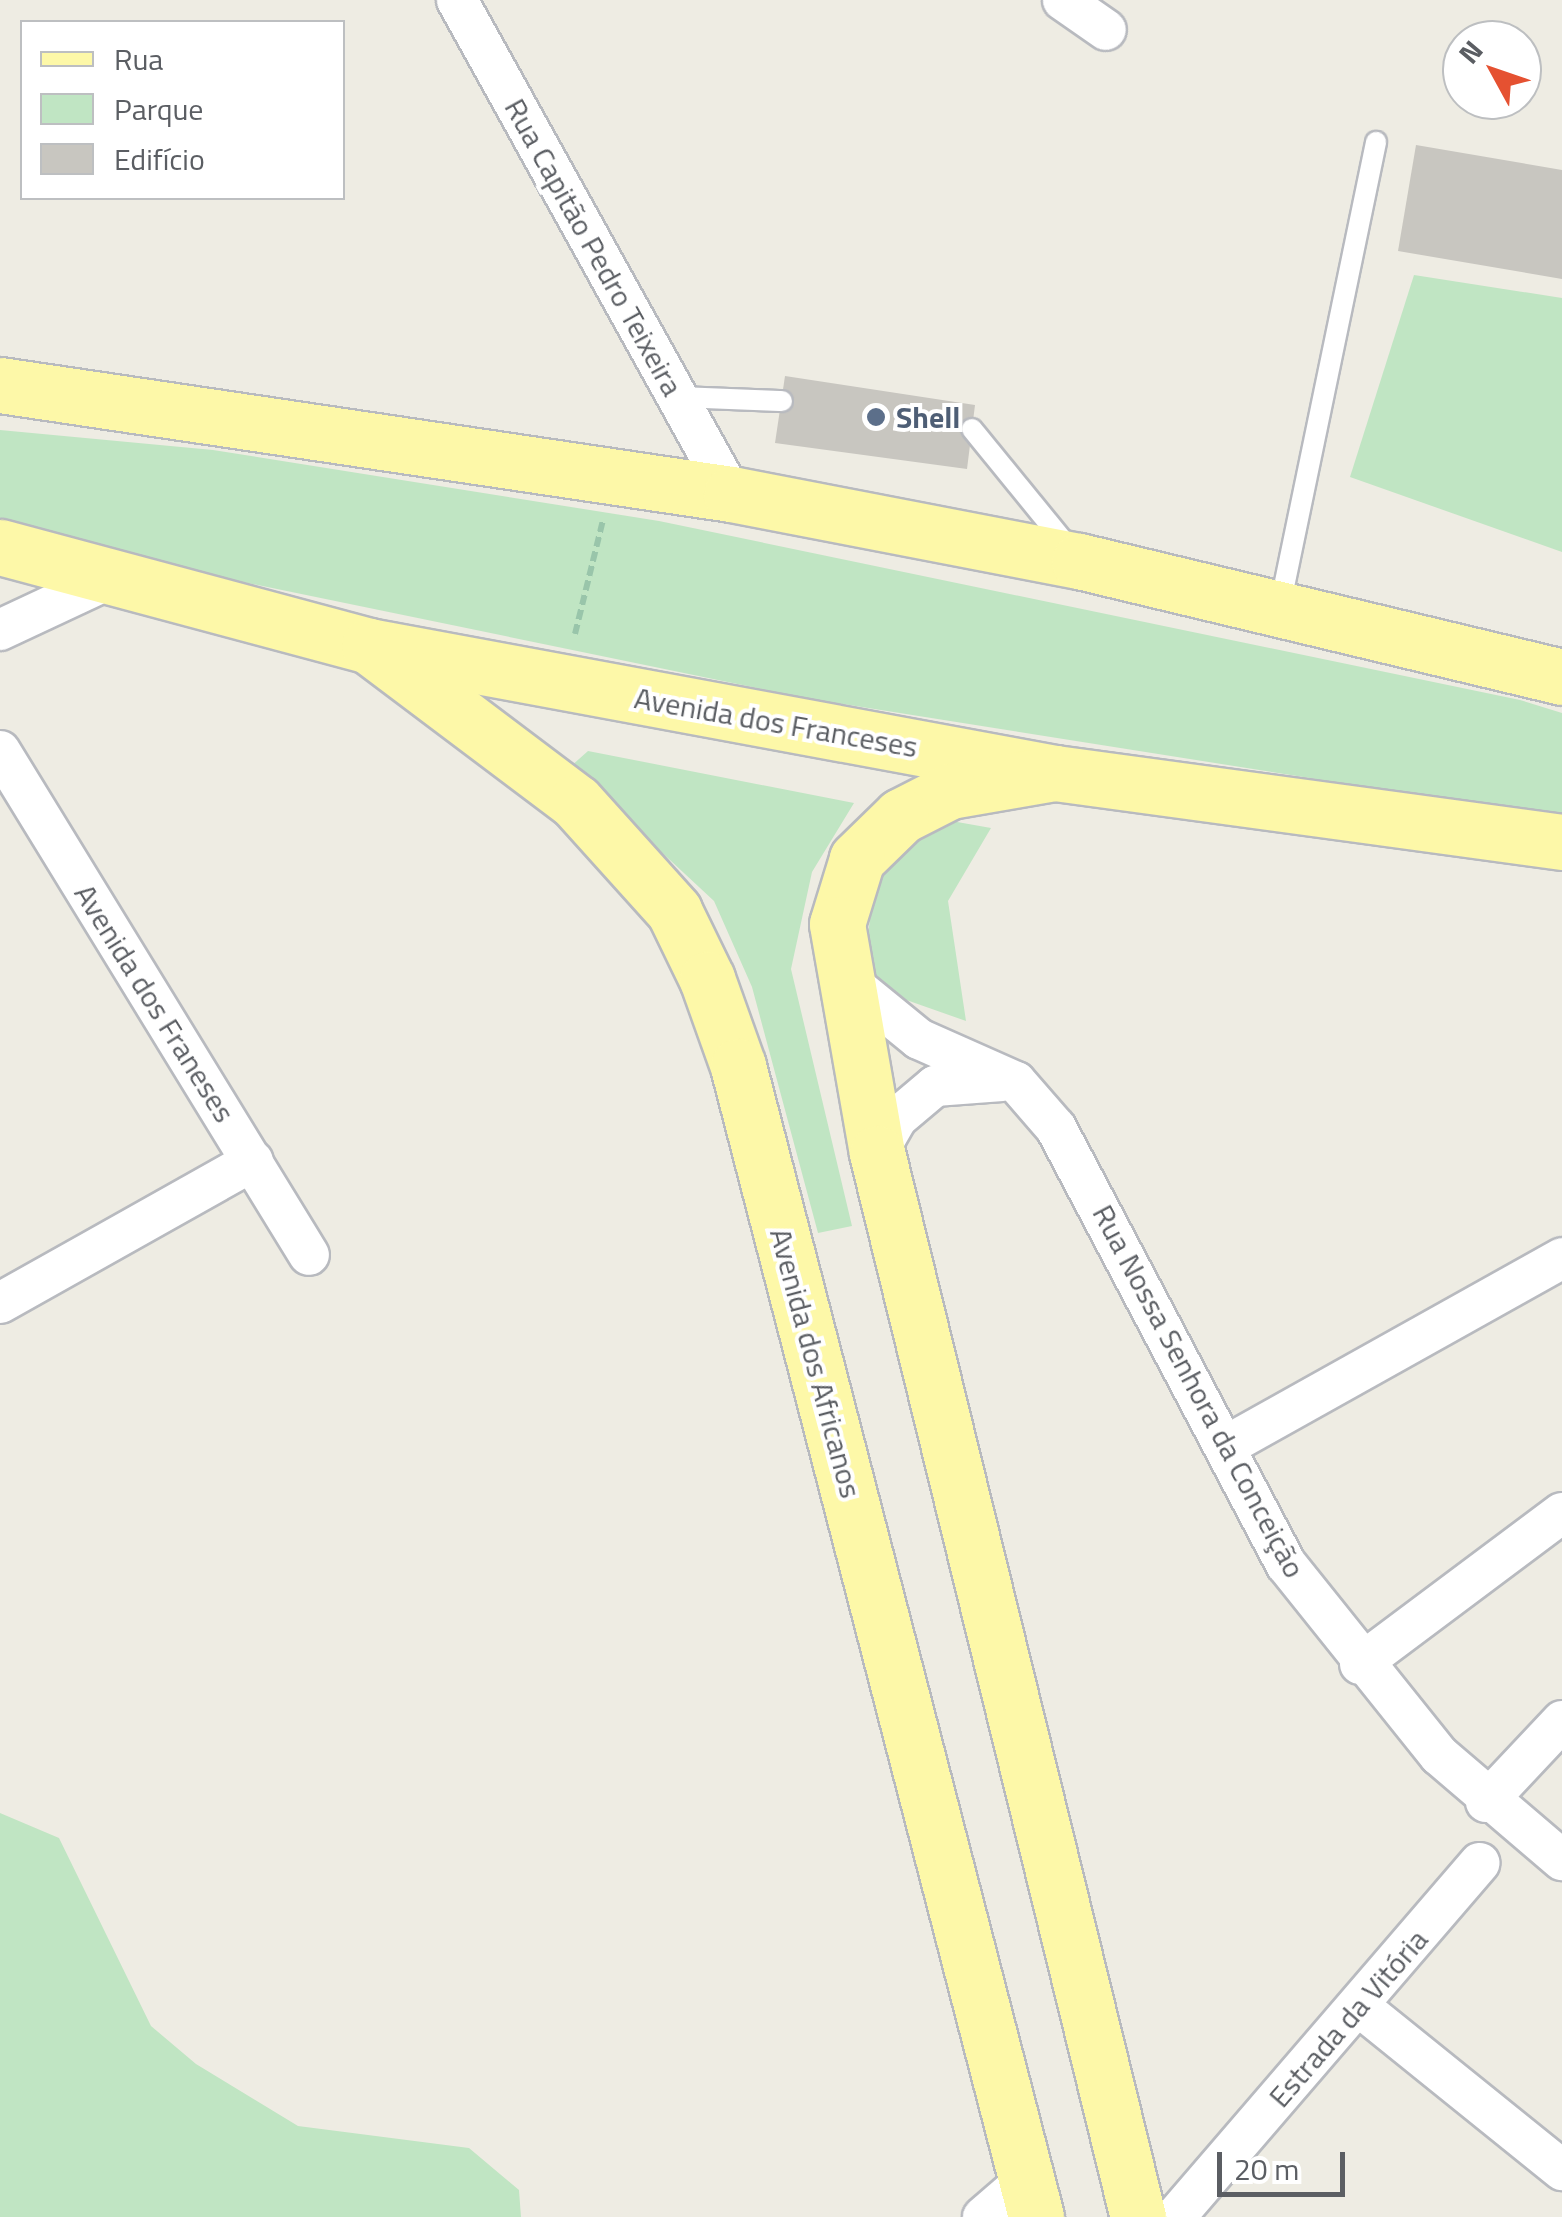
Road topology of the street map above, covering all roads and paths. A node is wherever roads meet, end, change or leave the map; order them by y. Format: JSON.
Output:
{"nodes":[{"id":1,"x":457,"y":0,"type":"edge"},
{"id":2,"x":1063,"y":0,"type":"edge"},
{"id":3,"x":1106,"y":30,"type":"dead end"},
{"id":4,"x":1376,"y":142,"type":"dead end"},
{"id":5,"x":0,"y":386,"type":"edge"},
{"id":6,"x":677,"y":397,"type":"junction"},
{"id":7,"x":782,"y":401,"type":"dead end"},
{"id":8,"x":972,"y":429,"type":"dead end"},
{"id":9,"x":614,"y":475,"type":"junction"},
{"id":10,"x":731,"y":494,"type":"junction"},
{"id":11,"x":0,"y":548,"type":"edge"},
{"id":12,"x":1080,"y":561,"type":"junction"},
{"id":13,"x":111,"y":578,"type":"junction"},
{"id":14,"x":1280,"y":608,"type":"junction"},
{"id":15,"x":0,"y":630,"type":"edge"},
{"id":16,"x":369,"y":646,"type":"junction"},
{"id":17,"x":1562,"y":677,"type":"edge"},
{"id":18,"x":563,"y":682,"type":"junction"},
{"id":19,"x":0,"y":751,"type":"edge"},
{"id":20,"x":1055,"y":773,"type":"junction"},
{"id":21,"x":1562,"y":842,"type":"edge"},
{"id":22,"x":843,"y":976,"type":"junction"},
{"id":23,"x":1016,"y":1082,"type":"junction"},
{"id":24,"x":878,"y":1153,"type":"junction"},
{"id":25,"x":253,"y":1161,"type":"junction"},
{"id":26,"x":309,"y":1255,"type":"dead end"},
{"id":27,"x":1562,"y":1258,"type":"edge"},
{"id":28,"x":0,"y":1302,"type":"edge"},
{"id":29,"x":1226,"y":1446,"type":"junction"},
{"id":30,"x":1562,"y":1513,"type":"edge"},
{"id":31,"x":1360,"y":1664,"type":"junction"},
{"id":32,"x":1562,"y":1721,"type":"edge"},
{"id":33,"x":1486,"y":1802,"type":"junction"},
{"id":34,"x":1562,"y":1860,"type":"edge"},
{"id":35,"x":1480,"y":1863,"type":"dead end"},
{"id":36,"x":1360,"y":2007,"type":"junction"},
{"id":37,"x":1562,"y":2170,"type":"edge"},
{"id":38,"x":1032,"y":2198,"type":"edge"},
{"id":39,"x":983,"y":2217,"type":"edge"},
{"id":40,"x":1138,"y":2217,"type":"edge"},
{"id":41,"x":1175,"y":2217,"type":"edge"}],
"edges":[{"from":1,"to":6,"type":"street","name":"Rua Capitão Pedro Teixeira"},
{"from":2,"to":3,"type":"street"},
{"from":4,"to":14,"type":"lane"},
{"from":5,"to":9,"type":"main road"},
{"from":6,"to":7,"type":"lane"},
{"from":6,"to":10,"type":"street","name":"Rua Capitão Pedro Teixeira"},
{"from":8,"to":12,"type":"lane"},
{"from":9,"to":10,"type":"main road"},
{"from":9,"to":18,"type":"path"},
{"from":10,"to":12,"type":"main road"},
{"from":11,"to":13,"type":"main road","name":"Avenida dos Franceses"},
{"from":12,"to":14,"type":"main road"},
{"from":13,"to":15,"type":"street"},
{"from":13,"to":16,"type":"main road","name":"Avenida dos Franceses"},
{"from":14,"to":17,"type":"main road"},
{"from":16,"to":18,"type":"main road","name":"Avenida dos Franceses"},
{"from":16,"to":38,"type":"main road","name":"Avenida dos Africanos"},
{"from":18,"to":20,"type":"main road","name":"Avenida dos Franceses"},
{"from":19,"to":25,"type":"street","name":"Avenida dos Franeses"},
{"from":20,"to":21,"type":"main road","name":"Avenida dos Franceses"},
{"from":20,"to":22,"type":"main road"},
{"from":22,"to":23,"type":"street","name":"Rua Nossa Senhora da Conceição"},
{"from":22,"to":24,"type":"main road"},
{"from":23,"to":24,"type":"street"},
{"from":23,"to":29,"type":"street","name":"Rua Nossa Senhora da Conceição"},
{"from":24,"to":40,"type":"main road"},
{"from":25,"to":26,"type":"street","name":"Avenida dos Franeses"},
{"from":25,"to":28,"type":"street"},
{"from":27,"to":29,"type":"street"},
{"from":29,"to":31,"type":"street","name":"Rua Nossa Senhora da Conceição"},
{"from":30,"to":31,"type":"street"},
{"from":31,"to":33,"type":"street","name":"Rua Nossa Senhora da Conceição"},
{"from":32,"to":33,"type":"street"},
{"from":33,"to":34,"type":"street","name":"Rua Nossa Senhora da Conceição"},
{"from":35,"to":36,"type":"street","name":"Estrada da Vitória"},
{"from":36,"to":37,"type":"street"},
{"from":36,"to":41,"type":"street","name":"Estrada da Vitória"},
{"from":38,"to":39,"type":"street"}]}
